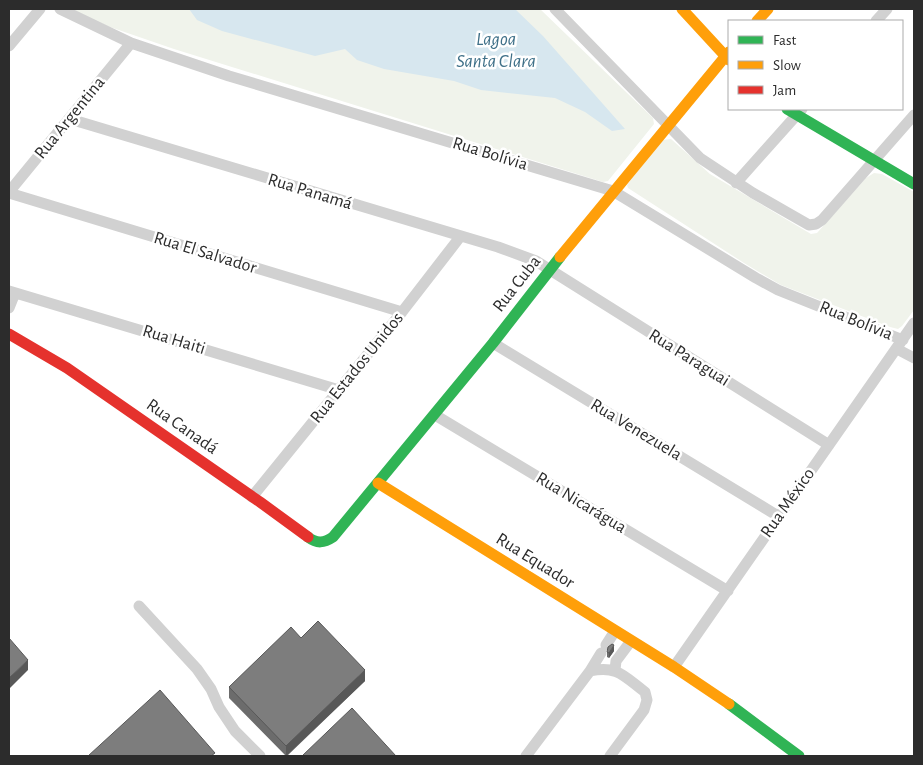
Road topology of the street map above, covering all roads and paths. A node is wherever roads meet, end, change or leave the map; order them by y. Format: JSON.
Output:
{"nodes":[{"id":1,"x":40,"y":9,"type":"edge"},
{"id":2,"x":60,"y":9,"type":"edge"},
{"id":3,"x":555,"y":9,"type":"edge"},
{"id":4,"x":682,"y":9,"type":"edge"},
{"id":5,"x":768,"y":9,"type":"edge"},
{"id":6,"x":887,"y":9,"type":"edge"},
{"id":7,"x":758,"y":20,"type":"edge"},
{"id":8,"x":877,"y":20,"type":"edge"},
{"id":9,"x":131,"y":43,"type":"junction"},
{"id":10,"x":9,"y":46,"type":"edge"},
{"id":11,"x":728,"y":56,"type":"edge"},
{"id":12,"x":795,"y":111,"type":"edge"},
{"id":13,"x":914,"y":115,"type":"edge"},
{"id":14,"x":70,"y":119,"type":"junction"},
{"id":15,"x":668,"y":125,"type":"junction"},
{"id":16,"x":874,"y":160,"type":"junction"},
{"id":17,"x":736,"y":183,"type":"junction"},
{"id":18,"x":914,"y":184,"type":"edge"},
{"id":19,"x":613,"y":190,"type":"junction"},
{"id":20,"x":9,"y":193,"type":"edge"},
{"id":21,"x":460,"y":237,"type":"junction"},
{"id":22,"x":548,"y":270,"type":"junction"},
{"id":23,"x":12,"y":292,"type":"edge"},
{"id":24,"x":9,"y":308,"type":"edge"},
{"id":25,"x":402,"y":312,"type":"junction"},
{"id":26,"x":9,"y":334,"type":"edge"},
{"id":27,"x":907,"y":337,"type":"edge"},
{"id":28,"x":493,"y":344,"type":"junction"},
{"id":29,"x":914,"y":358,"type":"edge"},
{"id":30,"x":339,"y":390,"type":"junction"},
{"id":31,"x":435,"y":415,"type":"junction"},
{"id":32,"x":829,"y":445,"type":"junction"},
{"id":33,"x":378,"y":483,"type":"junction"},
{"id":34,"x":252,"y":497,"type":"junction"},
{"id":35,"x":778,"y":516,"type":"junction"},
{"id":36,"x":333,"y":537,"type":"joint"},
{"id":37,"x":728,"y":591,"type":"junction"},
{"id":38,"x":139,"y":606,"type":"dead end"},
{"id":39,"x":615,"y":631,"type":"junction"},
{"id":40,"x":630,"y":641,"type":"junction"},
{"id":41,"x":674,"y":667,"type":"junction"},
{"id":42,"x":615,"y":670,"type":"junction"},
{"id":43,"x":590,"y":671,"type":"junction"},
{"id":44,"x":260,"y":756,"type":"edge"},
{"id":45,"x":526,"y":756,"type":"edge"},
{"id":46,"x":610,"y":756,"type":"edge"},
{"id":47,"x":799,"y":756,"type":"edge"}],
"edges":[{"from":1,"to":10,"type":"street"},
{"from":2,"to":9,"type":"street","name":"Rua Bolívia"},
{"from":3,"to":15,"type":"street"},
{"from":4,"to":11,"type":"main road"},
{"from":5,"to":7,"type":"main road"},
{"from":6,"to":8,"type":"street"},
{"from":9,"to":14,"type":"street","name":"Rua Argentina"},
{"from":9,"to":19,"type":"street","name":"Rua Bolívia"},
{"from":11,"to":15,"type":"main road","name":"Rua Cuba"},
{"from":12,"to":16,"type":"main road"},
{"from":12,"to":17,"type":"street"},
{"from":13,"to":16,"type":"street"},
{"from":14,"to":20,"type":"street","name":"Rua Argentina"},
{"from":14,"to":21,"type":"street","name":"Rua Panamá"},
{"from":15,"to":17,"type":"street"},
{"from":15,"to":19,"type":"main road","name":"Rua Cuba"},
{"from":16,"to":17,"type":"street"},
{"from":16,"to":18,"type":"main road"},
{"from":19,"to":22,"type":"main road","name":"Rua Cuba"},
{"from":19,"to":27,"type":"street","name":"Rua Bolívia"},
{"from":20,"to":25,"type":"street","name":"Rua El Salvador"},
{"from":21,"to":22,"type":"street","name":"Rua Panamá"},
{"from":21,"to":25,"type":"street","name":"Rua Estados Unidos"},
{"from":22,"to":28,"type":"main road","name":"Rua Cuba"},
{"from":22,"to":32,"type":"street","name":"Rua Paraguai"},
{"from":23,"to":24,"type":"street"},
{"from":23,"to":30,"type":"street","name":"Rua Haiti"},
{"from":25,"to":30,"type":"street","name":"Rua Estados Unidos"},
{"from":26,"to":34,"type":"main road","name":"Rua Canadá"},
{"from":27,"to":29,"type":"street","name":"Rua Bolívia"},
{"from":27,"to":32,"type":"street","name":"Rua México"},
{"from":28,"to":31,"type":"main road","name":"Rua Cuba"},
{"from":28,"to":35,"type":"street","name":"Rua Venezuela"},
{"from":30,"to":34,"type":"street","name":"Rua Estados Unidos"},
{"from":31,"to":33,"type":"main road","name":"Rua Cuba"},
{"from":31,"to":37,"type":"street","name":"Rua Nicarágua"},
{"from":32,"to":35,"type":"street","name":"Rua México"},
{"from":33,"to":36,"type":"main road","name":"Rua Cuba"},
{"from":33,"to":39,"type":"main road","name":"Rua Equador"},
{"from":34,"to":36,"type":"main road","name":"Rua Canadá"},
{"from":35,"to":37,"type":"street","name":"Rua México"},
{"from":37,"to":41,"type":"street","name":"Rua México"},
{"from":38,"to":44,"type":"street"},
{"from":39,"to":40,"type":"main road","name":"Rua Equador"},
{"from":39,"to":43,"type":"street"},
{"from":40,"to":41,"type":"main road","name":"Rua Equador"},
{"from":40,"to":42,"type":"street"},
{"from":41,"to":47,"type":"main road","name":"Rua Equador"},
{"from":42,"to":43,"type":"street"},
{"from":42,"to":46,"type":"street"},
{"from":43,"to":45,"type":"street"}]}
